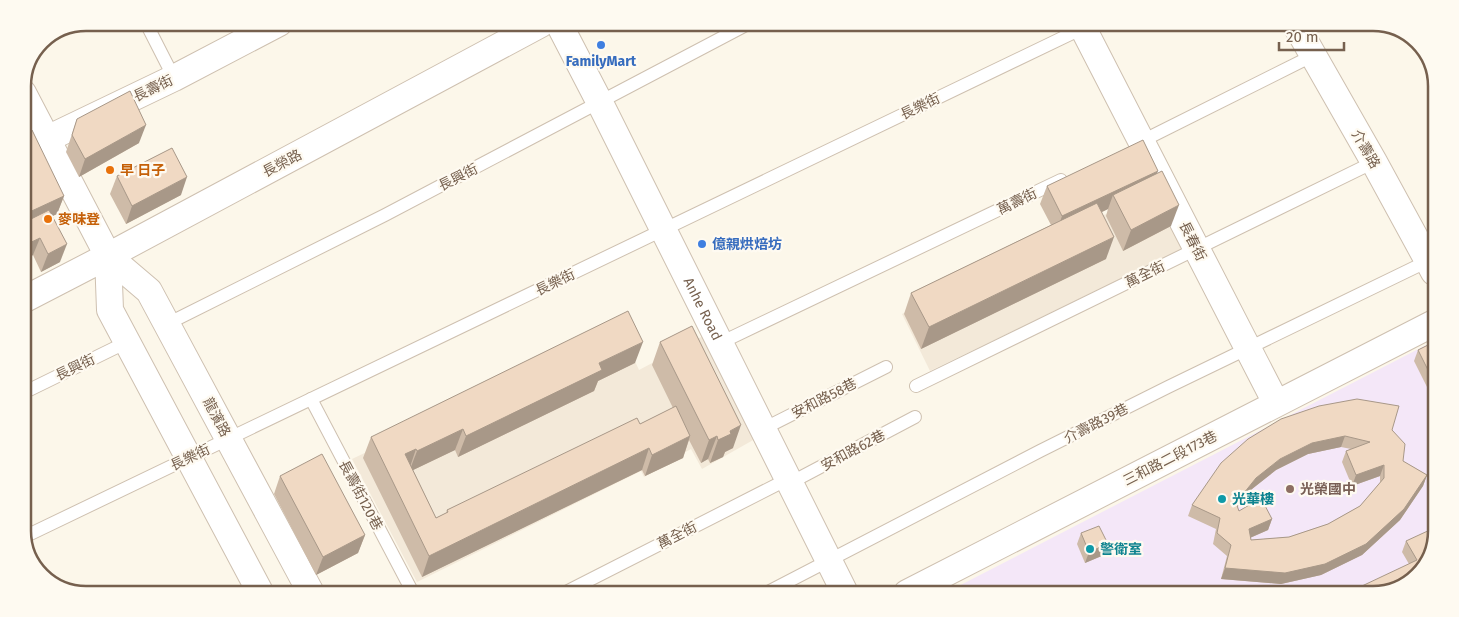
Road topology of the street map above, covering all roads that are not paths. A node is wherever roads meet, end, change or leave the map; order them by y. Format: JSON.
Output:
{"nodes":[{"id":1,"x":150,"y":31,"type":"edge"},
{"id":2,"x":263,"y":31,"type":"edge"},
{"id":3,"x":528,"y":31,"type":"edge"},
{"id":4,"x":563,"y":31,"type":"edge"},
{"id":5,"x":732,"y":31,"type":"edge"},
{"id":6,"x":1076,"y":31,"type":"edge"},
{"id":7,"x":1086,"y":31,"type":"edge"},
{"id":8,"x":1299,"y":31,"type":"edge"},
{"id":9,"x":1312,"y":56,"type":"junction"},
{"id":10,"x":174,"y":78,"type":"junction"},
{"id":11,"x":600,"y":103,"type":"junction"},
{"id":12,"x":31,"y":116,"type":"edge"},
{"id":13,"x":39,"y":139,"type":"junction"},
{"id":14,"x":1132,"y":146,"type":"junction"},
{"id":15,"x":1374,"y":162,"type":"junction"},
{"id":16,"x":1069,"y":176,"type":"edge"},
{"id":17,"x":663,"y":230,"type":"junction"},
{"id":18,"x":1196,"y":249,"type":"junction"},
{"id":19,"x":108,"y":256,"type":"junction"},
{"id":20,"x":1428,"y":261,"type":"edge"},
{"id":21,"x":1428,"y":268,"type":"edge"},
{"id":22,"x":31,"y":296,"type":"edge"},
{"id":23,"x":167,"y":324,"type":"junction"},
{"id":24,"x":1428,"y":325,"type":"edge"},
{"id":25,"x":127,"y":342,"type":"junction"},
{"id":26,"x":720,"y":343,"type":"junction"},
{"id":27,"x":1248,"y":348,"type":"junction"},
{"id":28,"x":886,"y":367,"type":"dead end"},
{"id":29,"x":916,"y":386,"type":"dead end"},
{"id":30,"x":31,"y":389,"type":"edge"},
{"id":31,"x":311,"y":399,"type":"junction"},
{"id":32,"x":1276,"y":403,"type":"junction"},
{"id":33,"x":915,"y":417,"type":"dead end"},
{"id":34,"x":763,"y":429,"type":"junction"},
{"id":35,"x":229,"y":439,"type":"junction"},
{"id":36,"x":188,"y":458,"type":"junction"},
{"id":37,"x":789,"y":481,"type":"junction"},
{"id":38,"x":31,"y":534,"type":"edge"},
{"id":39,"x":829,"y":560,"type":"junction"},
{"id":40,"x":257,"y":586,"type":"edge"},
{"id":41,"x":307,"y":586,"type":"edge"},
{"id":42,"x":409,"y":586,"type":"edge"},
{"id":43,"x":578,"y":586,"type":"edge"},
{"id":44,"x":779,"y":586,"type":"edge"},
{"id":45,"x":842,"y":586,"type":"edge"},
{"id":46,"x":921,"y":586,"type":"edge"}],
"edges":[{"from":1,"to":10,"type":"lane"},
{"from":2,"to":10,"type":"street","name":"長壽街"},
{"from":3,"to":19,"type":"street","name":"長榮路"},
{"from":4,"to":11,"type":"street","name":"Anhe Road"},
{"from":5,"to":11,"type":"lane","name":"長興街"},
{"from":6,"to":17,"type":"lane","name":"長樂街"},
{"from":7,"to":14,"type":"street","name":"長春街"},
{"from":8,"to":9,"type":"street","name":"介壽路"},
{"from":9,"to":14,"type":"lane"},
{"from":9,"to":15,"type":"street","name":"介壽路"},
{"from":10,"to":13,"type":"street","name":"長壽街"},
{"from":11,"to":17,"type":"street","name":"Anhe Road"},
{"from":11,"to":23,"type":"lane","name":"長興街"},
{"from":12,"to":13,"type":"street","name":"龍濱路"},
{"from":13,"to":19,"type":"street","name":"龍濱路"},
{"from":14,"to":18,"type":"street","name":"長春街"},
{"from":15,"to":18,"type":"lane","name":"萬全街"},
{"from":15,"to":20,"type":"street","name":"介壽路"},
{"from":16,"to":26,"type":"lane","name":"萬壽街"},
{"from":17,"to":26,"type":"street","name":"Anhe Road"},
{"from":17,"to":31,"type":"lane","name":"長樂街"},
{"from":18,"to":27,"type":"street","name":"長春街"},
{"from":18,"to":29,"type":"lane","name":"萬全街"},
{"from":19,"to":22,"type":"street","name":"長榮路"},
{"from":19,"to":23,"type":"street","name":"龍濱路"},
{"from":19,"to":25,"type":"street","name":"龍濱路"},
{"from":21,"to":27,"type":"lane","name":"介壽路39巷"},
{"from":23,"to":35,"type":"street","name":"龍濱路"},
{"from":24,"to":32,"type":"street","name":"三和路二段173巷"},
{"from":25,"to":30,"type":"lane","name":"長興街"},
{"from":25,"to":36,"type":"street","name":"龍濱路"},
{"from":26,"to":34,"type":"street","name":"Anhe Road"},
{"from":27,"to":32,"type":"street","name":"長春街"},
{"from":27,"to":39,"type":"lane","name":"介壽路39巷"},
{"from":28,"to":34,"type":"lane","name":"安和路58巷"},
{"from":31,"to":35,"type":"lane","name":"長樂街"},
{"from":31,"to":42,"type":"lane","name":"長壽街120巷"},
{"from":32,"to":46,"type":"street","name":"三和路二段173巷"},
{"from":33,"to":37,"type":"lane","name":"安和路62巷"},
{"from":34,"to":37,"type":"street","name":"Anhe Road"},
{"from":35,"to":36,"type":"lane","name":"長樂街"},
{"from":35,"to":41,"type":"street","name":"龍濱路"},
{"from":36,"to":38,"type":"lane","name":"長樂街"},
{"from":36,"to":40,"type":"street","name":"龍濱路"},
{"from":37,"to":39,"type":"street","name":"Anhe Road"},
{"from":37,"to":43,"type":"lane","name":"萬全街"},
{"from":39,"to":44,"type":"lane","name":"介壽路39巷"},
{"from":39,"to":45,"type":"street","name":"Anhe Road"}]}
